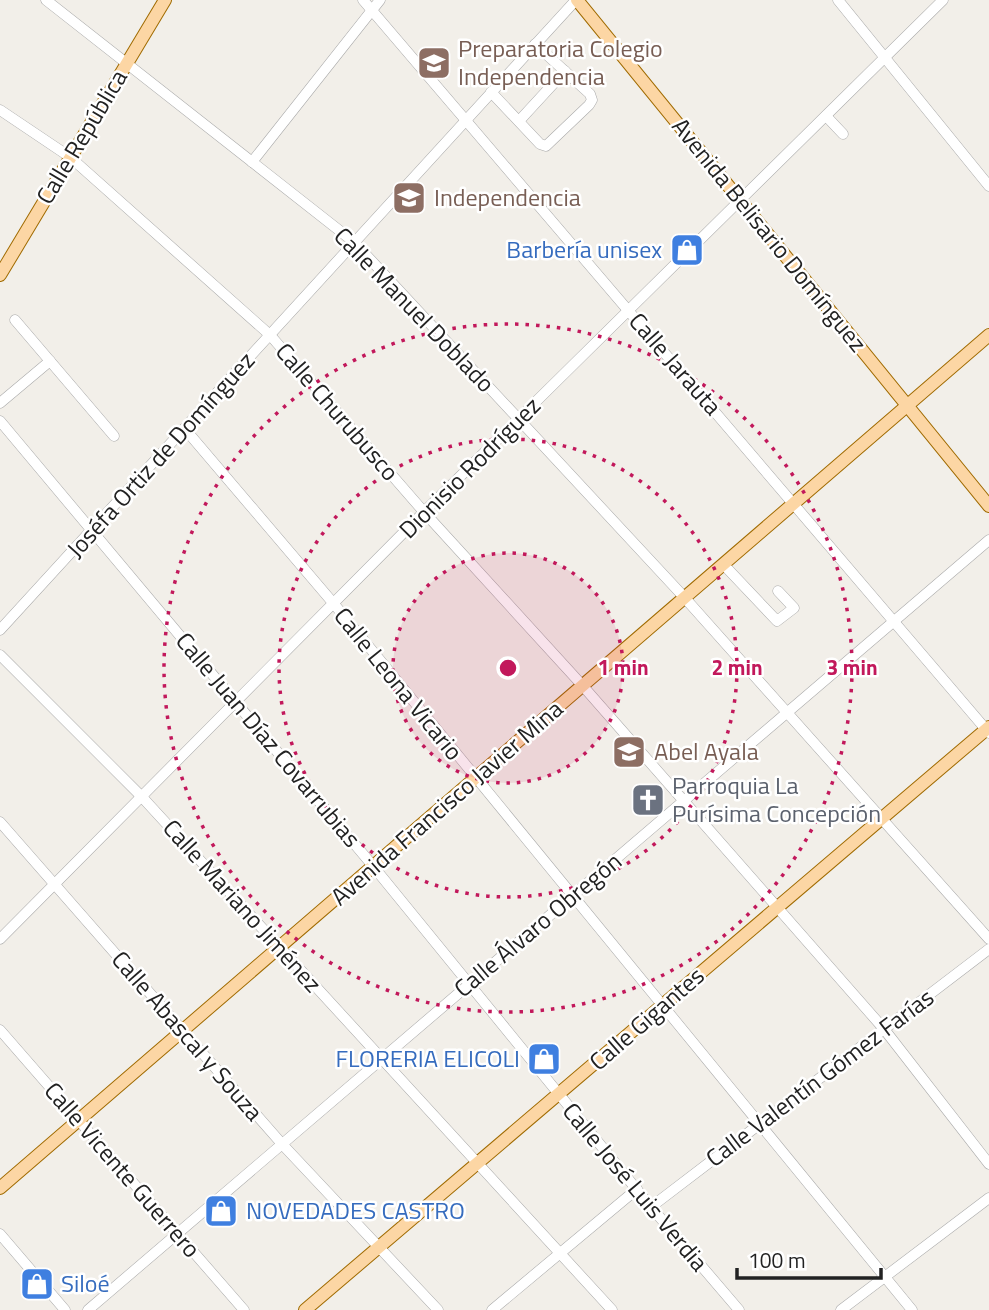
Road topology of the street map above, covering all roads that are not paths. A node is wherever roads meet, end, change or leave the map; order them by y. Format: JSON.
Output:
{"nodes":[{"id":1,"x":46,"y":0,"type":"edge"},
{"id":2,"x":165,"y":0,"type":"edge"},
{"id":3,"x":363,"y":0,"type":"edge"},
{"id":4,"x":380,"y":0,"type":"edge"},
{"id":5,"x":576,"y":0,"type":"edge"},
{"id":6,"x":838,"y":0,"type":"edge"},
{"id":7,"x":943,"y":0,"type":"edge"},
{"id":8,"x":372,"y":10,"type":"junction"},
{"id":9,"x":535,"y":44,"type":"junction"},
{"id":10,"x":885,"y":58,"type":"junction"},
{"id":11,"x":127,"y":63,"type":"junction"},
{"id":12,"x":565,"y":71,"type":"junction"},
{"id":13,"x":491,"y":92,"type":"junction"},
{"id":14,"x":0,"y":110,"type":"edge"},
{"id":15,"x":826,"y":116,"type":"junction"},
{"id":16,"x":465,"y":121,"type":"junction"},
{"id":17,"x":519,"y":121,"type":"junction"},
{"id":18,"x":843,"y":134,"type":"dead end"},
{"id":19,"x":70,"y":157,"type":"junction"},
{"id":20,"x":252,"y":162,"type":"junction"},
{"id":21,"x":989,"y":186,"type":"edge"},
{"id":22,"x":739,"y":201,"type":"junction"},
{"id":23,"x":354,"y":242,"type":"junction"},
{"id":24,"x":0,"y":275,"type":"edge"},
{"id":25,"x":629,"y":310,"type":"junction"},
{"id":26,"x":15,"y":320,"type":"dead end"},
{"id":27,"x":270,"y":335,"type":"junction"},
{"id":28,"x":989,"y":335,"type":"edge"},
{"id":29,"x":50,"y":361,"type":"junction"},
{"id":30,"x":0,"y":403,"type":"edge"},
{"id":31,"x":908,"y":405,"type":"junction"},
{"id":32,"x":519,"y":419,"type":"junction"},
{"id":33,"x":0,"y":421,"type":"edge"},
{"id":34,"x":185,"y":429,"type":"junction"},
{"id":35,"x":114,"y":436,"type":"dead end"},
{"id":36,"x":794,"y":503,"type":"junction"},
{"id":37,"x":989,"y":506,"type":"edge"},
{"id":38,"x":424,"y":512,"type":"junction"},
{"id":39,"x":92,"y":530,"type":"junction"},
{"id":40,"x":989,"y":541,"type":"edge"},
{"id":41,"x":723,"y":564,"type":"junction"},
{"id":42,"x":778,"y":591,"type":"dead end"},
{"id":43,"x":684,"y":597,"type":"junction"},
{"id":44,"x":334,"y":604,"type":"junction"},
{"id":45,"x":894,"y":621,"type":"junction"},
{"id":46,"x":0,"y":630,"type":"edge"},
{"id":47,"x":0,"y":655,"type":"edge"},
{"id":48,"x":582,"y":685,"type":"junction"},
{"id":49,"x":236,"y":702,"type":"junction"},
{"id":50,"x":787,"y":713,"type":"junction"},
{"id":51,"x":988,"y":730,"type":"edge"},
{"id":52,"x":475,"y":778,"type":"junction"},
{"id":53,"x":142,"y":797,"type":"junction"},
{"id":54,"x":684,"y":801,"type":"junction"},
{"id":55,"x":882,"y":819,"type":"junction"},
{"id":56,"x":0,"y":822,"type":"edge"},
{"id":57,"x":373,"y":866,"type":"junction"},
{"id":58,"x":55,"y":884,"type":"junction"},
{"id":59,"x":573,"y":895,"type":"junction"},
{"id":60,"x":778,"y":908,"type":"junction"},
{"id":61,"x":0,"y":939,"type":"edge"},
{"id":62,"x":989,"y":939,"type":"edge"},
{"id":63,"x":279,"y":947,"type":"junction"},
{"id":64,"x":989,"y":949,"type":"edge"},
{"id":65,"x":469,"y":984,"type":"junction"},
{"id":66,"x":662,"y":1005,"type":"junction"},
{"id":67,"x":884,"y":1029,"type":"junction"},
{"id":68,"x":0,"y":1030,"type":"edge"},
{"id":69,"x":182,"y":1031,"type":"junction"},
{"id":70,"x":382,"y":1059,"type":"junction"},
{"id":71,"x":559,"y":1095,"type":"junction"},
{"id":72,"x":78,"y":1120,"type":"junction"},
{"id":73,"x":761,"y":1123,"type":"junction"},
{"id":74,"x":282,"y":1144,"type":"junction"},
{"id":75,"x":477,"y":1164,"type":"junction"},
{"id":76,"x":989,"y":1164,"type":"edge"},
{"id":77,"x":0,"y":1188,"type":"edge"},
{"id":78,"x":636,"y":1189,"type":"junction"},
{"id":79,"x":989,"y":1198,"type":"edge"},
{"id":80,"x":651,"y":1207,"type":"junction"},
{"id":81,"x":177,"y":1233,"type":"junction"},
{"id":82,"x":0,"y":1234,"type":"edge"},
{"id":83,"x":379,"y":1246,"type":"junction"},
{"id":84,"x":561,"y":1253,"type":"junction"},
{"id":85,"x":886,"y":1278,"type":"junction"},
{"id":86,"x":65,"y":1310,"type":"edge"},
{"id":87,"x":88,"y":1310,"type":"edge"},
{"id":88,"x":244,"y":1310,"type":"edge"},
{"id":89,"x":305,"y":1310,"type":"edge"},
{"id":90,"x":438,"y":1310,"type":"edge"},
{"id":91,"x":492,"y":1310,"type":"edge"},
{"id":92,"x":612,"y":1310,"type":"edge"},
{"id":93,"x":739,"y":1310,"type":"edge"},
{"id":94,"x":841,"y":1310,"type":"edge"},
{"id":95,"x":912,"y":1310,"type":"edge"}],
"edges":[{"from":1,"to":11,"type":"street","name":"Calle Manuel Doblado"},
{"from":2,"to":11,"type":"main road","name":"Calle República"},
{"from":3,"to":8,"type":"street","name":"Calle Jarauta"},
{"from":4,"to":8,"type":"street"},
{"from":5,"to":9,"type":"street","name":"Joséfa Ortiz de Domínguez"},
{"from":5,"to":22,"type":"main road","name":"Avenida Belisario Domínguez"},
{"from":6,"to":10,"type":"street"},
{"from":7,"to":10,"type":"street","name":"Dionisio Rodríguez"},
{"from":8,"to":16,"type":"street","name":"Calle Jarauta"},
{"from":8,"to":20,"type":"street"},
{"from":9,"to":12,"type":"street"},
{"from":9,"to":13,"type":"street","name":"Joséfa Ortiz de Domínguez"},
{"from":10,"to":15,"type":"street","name":"Dionisio Rodríguez"},
{"from":10,"to":21,"type":"street"},
{"from":11,"to":19,"type":"main road","name":"Calle República"},
{"from":11,"to":20,"type":"street","name":"Calle Manuel Doblado"},
{"from":12,"to":17,"type":"street"},
{"from":12,"to":17,"type":"street"},
{"from":13,"to":16,"type":"street","name":"Joséfa Ortiz de Domínguez"},
{"from":13,"to":17,"type":"street"},
{"from":14,"to":19,"type":"street","name":"Calle Churubusco"},
{"from":15,"to":18,"type":"street"},
{"from":15,"to":22,"type":"street","name":"Dionisio Rodríguez"},
{"from":16,"to":23,"type":"street","name":"Joséfa Ortiz de Domínguez"},
{"from":16,"to":25,"type":"street","name":"Calle Jarauta"},
{"from":19,"to":24,"type":"main road","name":"Calle República"},
{"from":19,"to":27,"type":"street","name":"Calle Churubusco"},
{"from":20,"to":23,"type":"street","name":"Calle Manuel Doblado"},
{"from":22,"to":25,"type":"street","name":"Dionisio Rodríguez"},
{"from":22,"to":31,"type":"main road","name":"Avenida Belisario Domínguez"},
{"from":23,"to":27,"type":"street","name":"Joséfa Ortiz de Domínguez"},
{"from":23,"to":32,"type":"street","name":"Calle Manuel Doblado"},
{"from":25,"to":32,"type":"street","name":"Dionisio Rodríguez"},
{"from":25,"to":36,"type":"street","name":"Calle Jarauta"},
{"from":26,"to":29,"type":"street"},
{"from":27,"to":34,"type":"street","name":"Joséfa Ortiz de Domínguez"},
{"from":27,"to":38,"type":"street","name":"Calle Churubusco"},
{"from":28,"to":31,"type":"main road","name":"Avenida Francisco Javier Mina"},
{"from":29,"to":30,"type":"street"},
{"from":29,"to":35,"type":"street"},
{"from":31,"to":36,"type":"main road","name":"Avenida Francisco Javier Mina"},
{"from":31,"to":37,"type":"main road","name":"Avenida Belisario Domínguez"},
{"from":32,"to":38,"type":"street","name":"Dionisio Rodríguez"},
{"from":32,"to":43,"type":"street","name":"Calle Manuel Doblado"},
{"from":33,"to":39,"type":"street","name":"Calle Juan Díaz Covarrubias"},
{"from":34,"to":39,"type":"street","name":"Joséfa Ortiz de Domínguez"},
{"from":34,"to":44,"type":"street","name":"Calle Leona Vicario"},
{"from":36,"to":41,"type":"main road","name":"Avenida Francisco Javier Mina"},
{"from":36,"to":45,"type":"street","name":"Calle Jarauta"},
{"from":38,"to":44,"type":"street","name":"Dionisio Rodríguez"},
{"from":38,"to":48,"type":"street","name":"Calle Churubusco"},
{"from":39,"to":46,"type":"street","name":"Joséfa Ortiz de Domínguez"},
{"from":39,"to":49,"type":"street","name":"Calle Juan Díaz Covarrubias"},
{"from":40,"to":45,"type":"street","name":"Calle Álvaro Obregón"},
{"from":41,"to":42,"type":"street"},
{"from":41,"to":43,"type":"main road","name":"Avenida Francisco Javier Mina"},
{"from":43,"to":48,"type":"main road","name":"Avenida Francisco Javier Mina"},
{"from":43,"to":50,"type":"street","name":"Calle Manuel Doblado"},
{"from":44,"to":49,"type":"street","name":"Dionisio Rodríguez"},
{"from":44,"to":52,"type":"street","name":"Calle Leona Vicario"},
{"from":45,"to":50,"type":"street","name":"Calle Álvaro Obregón"},
{"from":45,"to":51,"type":"street","name":"Calle Jarauta"},
{"from":47,"to":53,"type":"street","name":"Calle Mariano Jiménez"},
{"from":48,"to":52,"type":"main road","name":"Avenida Francisco Javier Mina"},
{"from":48,"to":54,"type":"street","name":"Calle Churubusco"},
{"from":49,"to":53,"type":"street","name":"Dionisio Rodríguez"},
{"from":49,"to":57,"type":"street","name":"Calle Juan Díaz Covarrubias"},
{"from":50,"to":54,"type":"street","name":"Calle Álvaro Obregón"},
{"from":50,"to":55,"type":"street","name":"Calle Manuel Doblado"},
{"from":51,"to":55,"type":"main road","name":"Calle Gigantes"},
{"from":52,"to":57,"type":"main road","name":"Avenida Francisco Javier Mina"},
{"from":52,"to":59,"type":"street","name":"Calle Leona Vicario"},
{"from":53,"to":58,"type":"street","name":"Dionisio Rodríguez"},
{"from":53,"to":63,"type":"street","name":"Calle Mariano Jiménez"},
{"from":54,"to":59,"type":"street","name":"Calle Álvaro Obregón"},
{"from":54,"to":60,"type":"street","name":"Calle Churubusco"},
{"from":55,"to":60,"type":"main road","name":"Calle Gigantes"},
{"from":55,"to":62,"type":"street","name":"Calle Manuel Doblado"},
{"from":56,"to":58,"type":"street","name":"Calle Abascal y Souza"},
{"from":57,"to":63,"type":"main road","name":"Avenida Francisco Javier Mina"},
{"from":57,"to":65,"type":"street","name":"Calle Juan Díaz Covarrubias"},
{"from":58,"to":61,"type":"street","name":"Dionisio Rodríguez"},
{"from":58,"to":69,"type":"street","name":"Calle Abascal y Souza"},
{"from":59,"to":65,"type":"street","name":"Calle Álvaro Obregón"},
{"from":59,"to":66,"type":"street","name":"Calle Leona Vicario"},
{"from":60,"to":66,"type":"main road","name":"Calle Gigantes"},
{"from":60,"to":67,"type":"street","name":"Calle Churubusco"},
{"from":63,"to":69,"type":"main road","name":"Avenida Francisco Javier Mina"},
{"from":63,"to":70,"type":"street","name":"Calle Mariano Jiménez"},
{"from":64,"to":67,"type":"street","name":"Calle Valentín Gómez Farías"},
{"from":65,"to":70,"type":"street","name":"Calle Álvaro Obregón"},
{"from":65,"to":71,"type":"street","name":"Calle Juan Díaz Covarrubias"},
{"from":66,"to":71,"type":"main road","name":"Calle Gigantes"},
{"from":66,"to":73,"type":"street","name":"Calle Leona Vicario"},
{"from":67,"to":73,"type":"street","name":"Calle Valentín Gómez Farías"},
{"from":67,"to":76,"type":"street","name":"Calle Churubusco"},
{"from":68,"to":72,"type":"street","name":"Calle Vicente Guerrero"},
{"from":69,"to":72,"type":"main road","name":"Avenida Francisco Javier Mina"},
{"from":69,"to":74,"type":"street","name":"Calle Abascal y Souza"},
{"from":70,"to":74,"type":"street","name":"Calle Álvaro Obregón"},
{"from":70,"to":75,"type":"street","name":"Calle Mariano Jiménez"},
{"from":71,"to":75,"type":"main road","name":"Calle Gigantes"},
{"from":71,"to":78,"type":"street","name":"Calle José Luis Verdia"},
{"from":72,"to":77,"type":"main road","name":"Avenida Francisco Javier Mina"},
{"from":72,"to":81,"type":"street","name":"Calle Vicente Guerrero"},
{"from":73,"to":80,"type":"street","name":"Calle Valentín Gómez Farías"},
{"from":73,"to":85,"type":"street","name":"Calle Leona Vicario"},
{"from":74,"to":81,"type":"street","name":"Calle Álvaro Obregón"},
{"from":74,"to":83,"type":"street","name":"Calle Abascal y Souza"},
{"from":75,"to":83,"type":"main road","name":"Calle Gigantes"},
{"from":75,"to":84,"type":"street","name":"Calle Mariano Jiménez"},
{"from":78,"to":80,"type":"street","name":"Calle José Luis Verdia"},
{"from":78,"to":84,"type":"street"},
{"from":79,"to":85,"type":"street"},
{"from":80,"to":93,"type":"street","name":"Calle José Luis Verdia"},
{"from":81,"to":87,"type":"street","name":"Calle Álvaro Obregón"},
{"from":81,"to":88,"type":"street","name":"Calle Vicente Guerrero"},
{"from":82,"to":86,"type":"street"},
{"from":83,"to":89,"type":"main road","name":"Calle Gigantes"},
{"from":83,"to":90,"type":"street","name":"Calle Abascal y Souza"},
{"from":84,"to":91,"type":"street"},
{"from":84,"to":92,"type":"street","name":"Calle Mariano Jiménez"},
{"from":85,"to":94,"type":"street"},
{"from":85,"to":95,"type":"street","name":"Calle Leona Vicario"}]}
